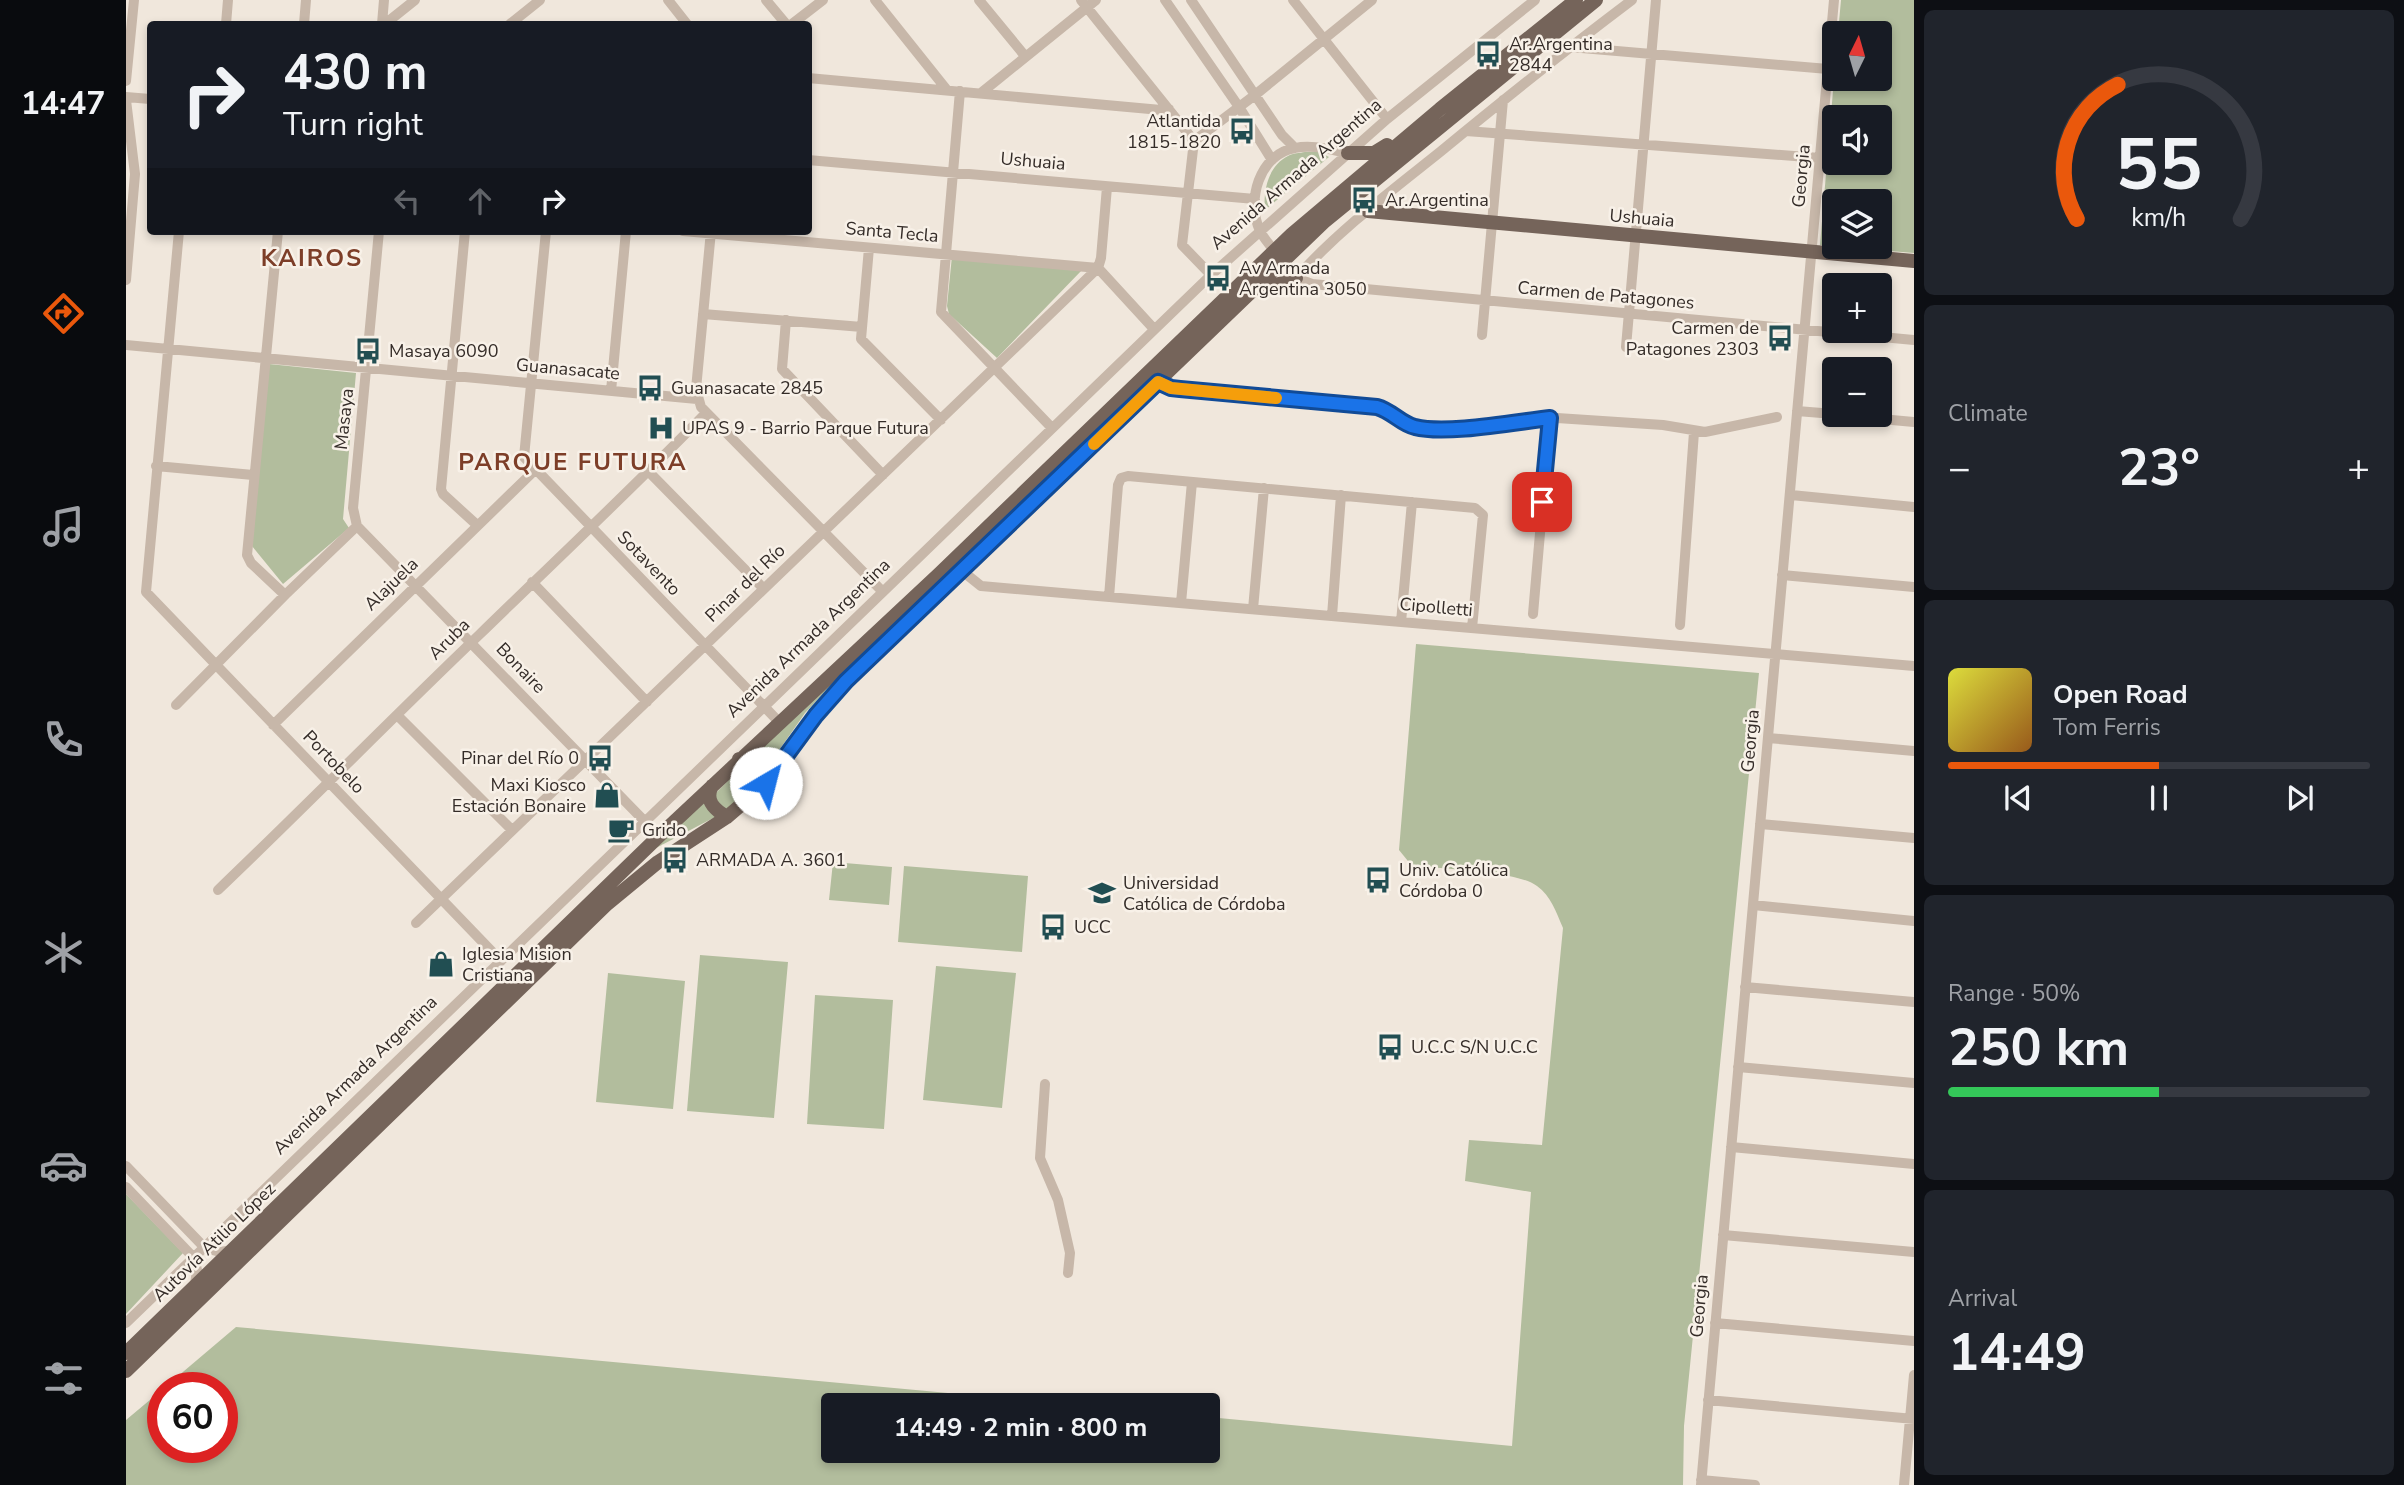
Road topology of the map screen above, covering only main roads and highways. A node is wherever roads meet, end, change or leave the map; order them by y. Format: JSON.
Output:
{"nodes":[{"id":1,"x":1576,"y":0,"type":"edge"},
{"id":2,"x":1596,"y":0,"type":"edge"},
{"id":3,"x":1440,"y":109,"type":"junction"},
{"id":4,"x":1348,"y":153,"type":"road end"},
{"id":5,"x":1368,"y":211,"type":"road end"},
{"id":6,"x":1279,"y":254,"type":"junction"},
{"id":7,"x":1914,"y":261,"type":"edge"},
{"id":8,"x":1296,"y":278,"type":"road end"},
{"id":9,"x":1258,"y":285,"type":"junction"},
{"id":10,"x":739,"y":759,"type":"junction"},
{"id":11,"x":766,"y":783,"type":"junction"},
{"id":12,"x":713,"y":785,"type":"junction"},
{"id":13,"x":727,"y":817,"type":"junction"},
{"id":14,"x":126,"y":1353,"type":"edge"},
{"id":15,"x":126,"y":1371,"type":"edge"}],
"edges":[{"from":1,"to":3,"type":"main road"},
{"from":2,"to":6,"type":"main road"},
{"from":3,"to":4,"type":"main road"},
{"from":3,"to":6,"type":"main road"},
{"from":5,"to":7,"type":"main road","name":"Ushuaia"},
{"from":6,"to":9,"type":"main road"},
{"from":6,"to":10,"type":"main road"},
{"from":8,"to":9,"type":"main road"},
{"from":9,"to":11,"type":"main road"},
{"from":10,"to":11,"type":"main road"},
{"from":10,"to":12,"type":"main road"},
{"from":11,"to":13,"type":"main road"},
{"from":12,"to":13,"type":"main road"},
{"from":12,"to":14,"type":"main road","name":"Autovía Atilio López"},
{"from":13,"to":15,"type":"main road","name":"Autovía Atilio López"}]}
